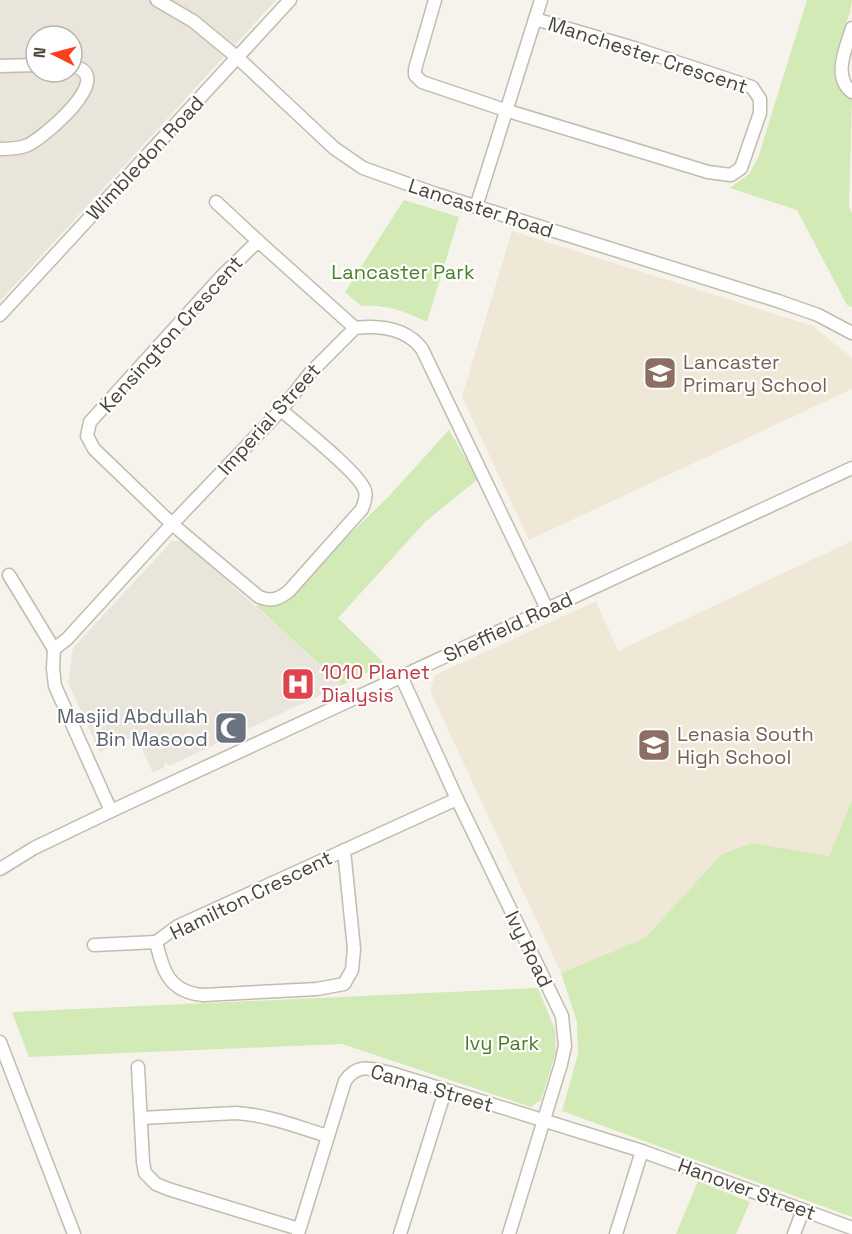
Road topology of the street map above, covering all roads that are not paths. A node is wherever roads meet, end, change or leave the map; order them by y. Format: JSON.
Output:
{"nodes":[{"id":1,"x":157,"y":0,"type":"edge"},
{"id":2,"x":290,"y":0,"type":"edge"},
{"id":3,"x":435,"y":0,"type":"edge"},
{"id":4,"x":541,"y":0,"type":"edge"},
{"id":5,"x":535,"y":19,"type":"junction"},
{"id":6,"x":852,"y":28,"type":"edge"},
{"id":7,"x":238,"y":58,"type":"junction"},
{"id":8,"x":24,"y":65,"type":"edge"},
{"id":9,"x":0,"y":66,"type":"edge"},
{"id":10,"x":84,"y":72,"type":"edge"},
{"id":11,"x":852,"y":92,"type":"edge"},
{"id":12,"x":505,"y":110,"type":"junction"},
{"id":13,"x":0,"y":149,"type":"edge"},
{"id":14,"x":216,"y":202,"type":"dead end"},
{"id":15,"x":476,"y":207,"type":"junction"},
{"id":16,"x":258,"y":241,"type":"junction"},
{"id":17,"x":0,"y":315,"type":"edge"},
{"id":18,"x":355,"y":328,"type":"junction"},
{"id":19,"x":852,"y":333,"type":"edge"},
{"id":20,"x":281,"y":410,"type":"junction"},
{"id":21,"x":852,"y":468,"type":"edge"},
{"id":22,"x":172,"y":524,"type":"junction"},
{"id":23,"x":9,"y":575,"type":"dead end"},
{"id":24,"x":547,"y":609,"type":"junction"},
{"id":25,"x":54,"y":649,"type":"junction"},
{"id":26,"x":401,"y":676,"type":"junction"},
{"id":27,"x":457,"y":799,"type":"junction"},
{"id":28,"x":111,"y":811,"type":"junction"},
{"id":29,"x":34,"y":848,"type":"junction"},
{"id":30,"x":344,"y":850,"type":"junction"},
{"id":31,"x":0,"y":859,"type":"edge"},
{"id":32,"x":0,"y":869,"type":"edge"},
{"id":33,"x":156,"y":942,"type":"junction"},
{"id":34,"x":94,"y":945,"type":"dead end"},
{"id":35,"x":0,"y":1042,"type":"edge"},
{"id":36,"x":138,"y":1067,"type":"dead end"},
{"id":37,"x":446,"y":1091,"type":"junction"},
{"id":38,"x":141,"y":1118,"type":"junction"},
{"id":39,"x":543,"y":1119,"type":"junction"},
{"id":40,"x":328,"y":1136,"type":"junction"},
{"id":41,"x":642,"y":1151,"type":"junction"},
{"id":42,"x":803,"y":1210,"type":"junction"},
{"id":43,"x":852,"y":1228,"type":"edge"},
{"id":44,"x":299,"y":1231,"type":"edge"},
{"id":45,"x":74,"y":1234,"type":"edge"},
{"id":46,"x":400,"y":1234,"type":"edge"},
{"id":47,"x":509,"y":1234,"type":"edge"},
{"id":48,"x":616,"y":1234,"type":"edge"},
{"id":49,"x":794,"y":1234,"type":"edge"}],
"edges":[{"from":1,"to":7,"type":"street","name":"Lancaster Road"},
{"from":2,"to":7,"type":"street","name":"Wimbledon Road"},
{"from":3,"to":12,"type":"street"},
{"from":4,"to":5,"type":"street"},
{"from":5,"to":12,"type":"street"},
{"from":5,"to":12,"type":"street","name":"Manchester Crescent"},
{"from":6,"to":11,"type":"street"},
{"from":7,"to":15,"type":"street","name":"Lancaster Road"},
{"from":7,"to":17,"type":"street","name":"Wimbledon Road"},
{"from":8,"to":9,"type":"street"},
{"from":10,"to":13,"type":"street"},
{"from":12,"to":15,"type":"street"},
{"from":14,"to":16,"type":"street"},
{"from":15,"to":19,"type":"street","name":"Lancaster Road"},
{"from":16,"to":18,"type":"street","name":"Kensington Crescent"},
{"from":16,"to":22,"type":"street","name":"Kensington Crescent"},
{"from":18,"to":20,"type":"street","name":"Imperial Street"},
{"from":18,"to":24,"type":"street"},
{"from":20,"to":22,"type":"street","name":"Imperial Street"},
{"from":20,"to":22,"type":"street"},
{"from":21,"to":24,"type":"street","name":"Sheffield Road"},
{"from":22,"to":25,"type":"street","name":"Imperial Street"},
{"from":23,"to":25,"type":"street"},
{"from":24,"to":26,"type":"street","name":"Sheffield Road"},
{"from":25,"to":28,"type":"street"},
{"from":26,"to":27,"type":"street","name":"Ivy Road"},
{"from":26,"to":28,"type":"street","name":"Sheffield Road"},
{"from":27,"to":30,"type":"street","name":"Hamilton Crescent"},
{"from":27,"to":39,"type":"street","name":"Ivy Road"},
{"from":28,"to":29,"type":"street","name":"Sheffield Road"},
{"from":29,"to":31,"type":"street","name":"Sheffield Road"},
{"from":29,"to":32,"type":"street","name":"Sheffield Road"},
{"from":30,"to":33,"type":"street","name":"Hamilton Crescent"},
{"from":30,"to":33,"type":"street","name":"Hamilton Crescent"},
{"from":33,"to":34,"type":"street"},
{"from":35,"to":45,"type":"street"},
{"from":36,"to":38,"type":"street"},
{"from":37,"to":39,"type":"street","name":"Canna Street"},
{"from":37,"to":40,"type":"street","name":"Canna Street"},
{"from":37,"to":46,"type":"street"},
{"from":38,"to":40,"type":"street"},
{"from":38,"to":44,"type":"street"},
{"from":39,"to":41,"type":"street","name":"Canna Street"},
{"from":39,"to":47,"type":"street","name":"Ivy Road"},
{"from":40,"to":44,"type":"street","name":"Canna Street"},
{"from":41,"to":42,"type":"street","name":"Hanover Street"},
{"from":41,"to":48,"type":"street"},
{"from":42,"to":43,"type":"street","name":"Hanover Street"},
{"from":42,"to":49,"type":"street"}]}
